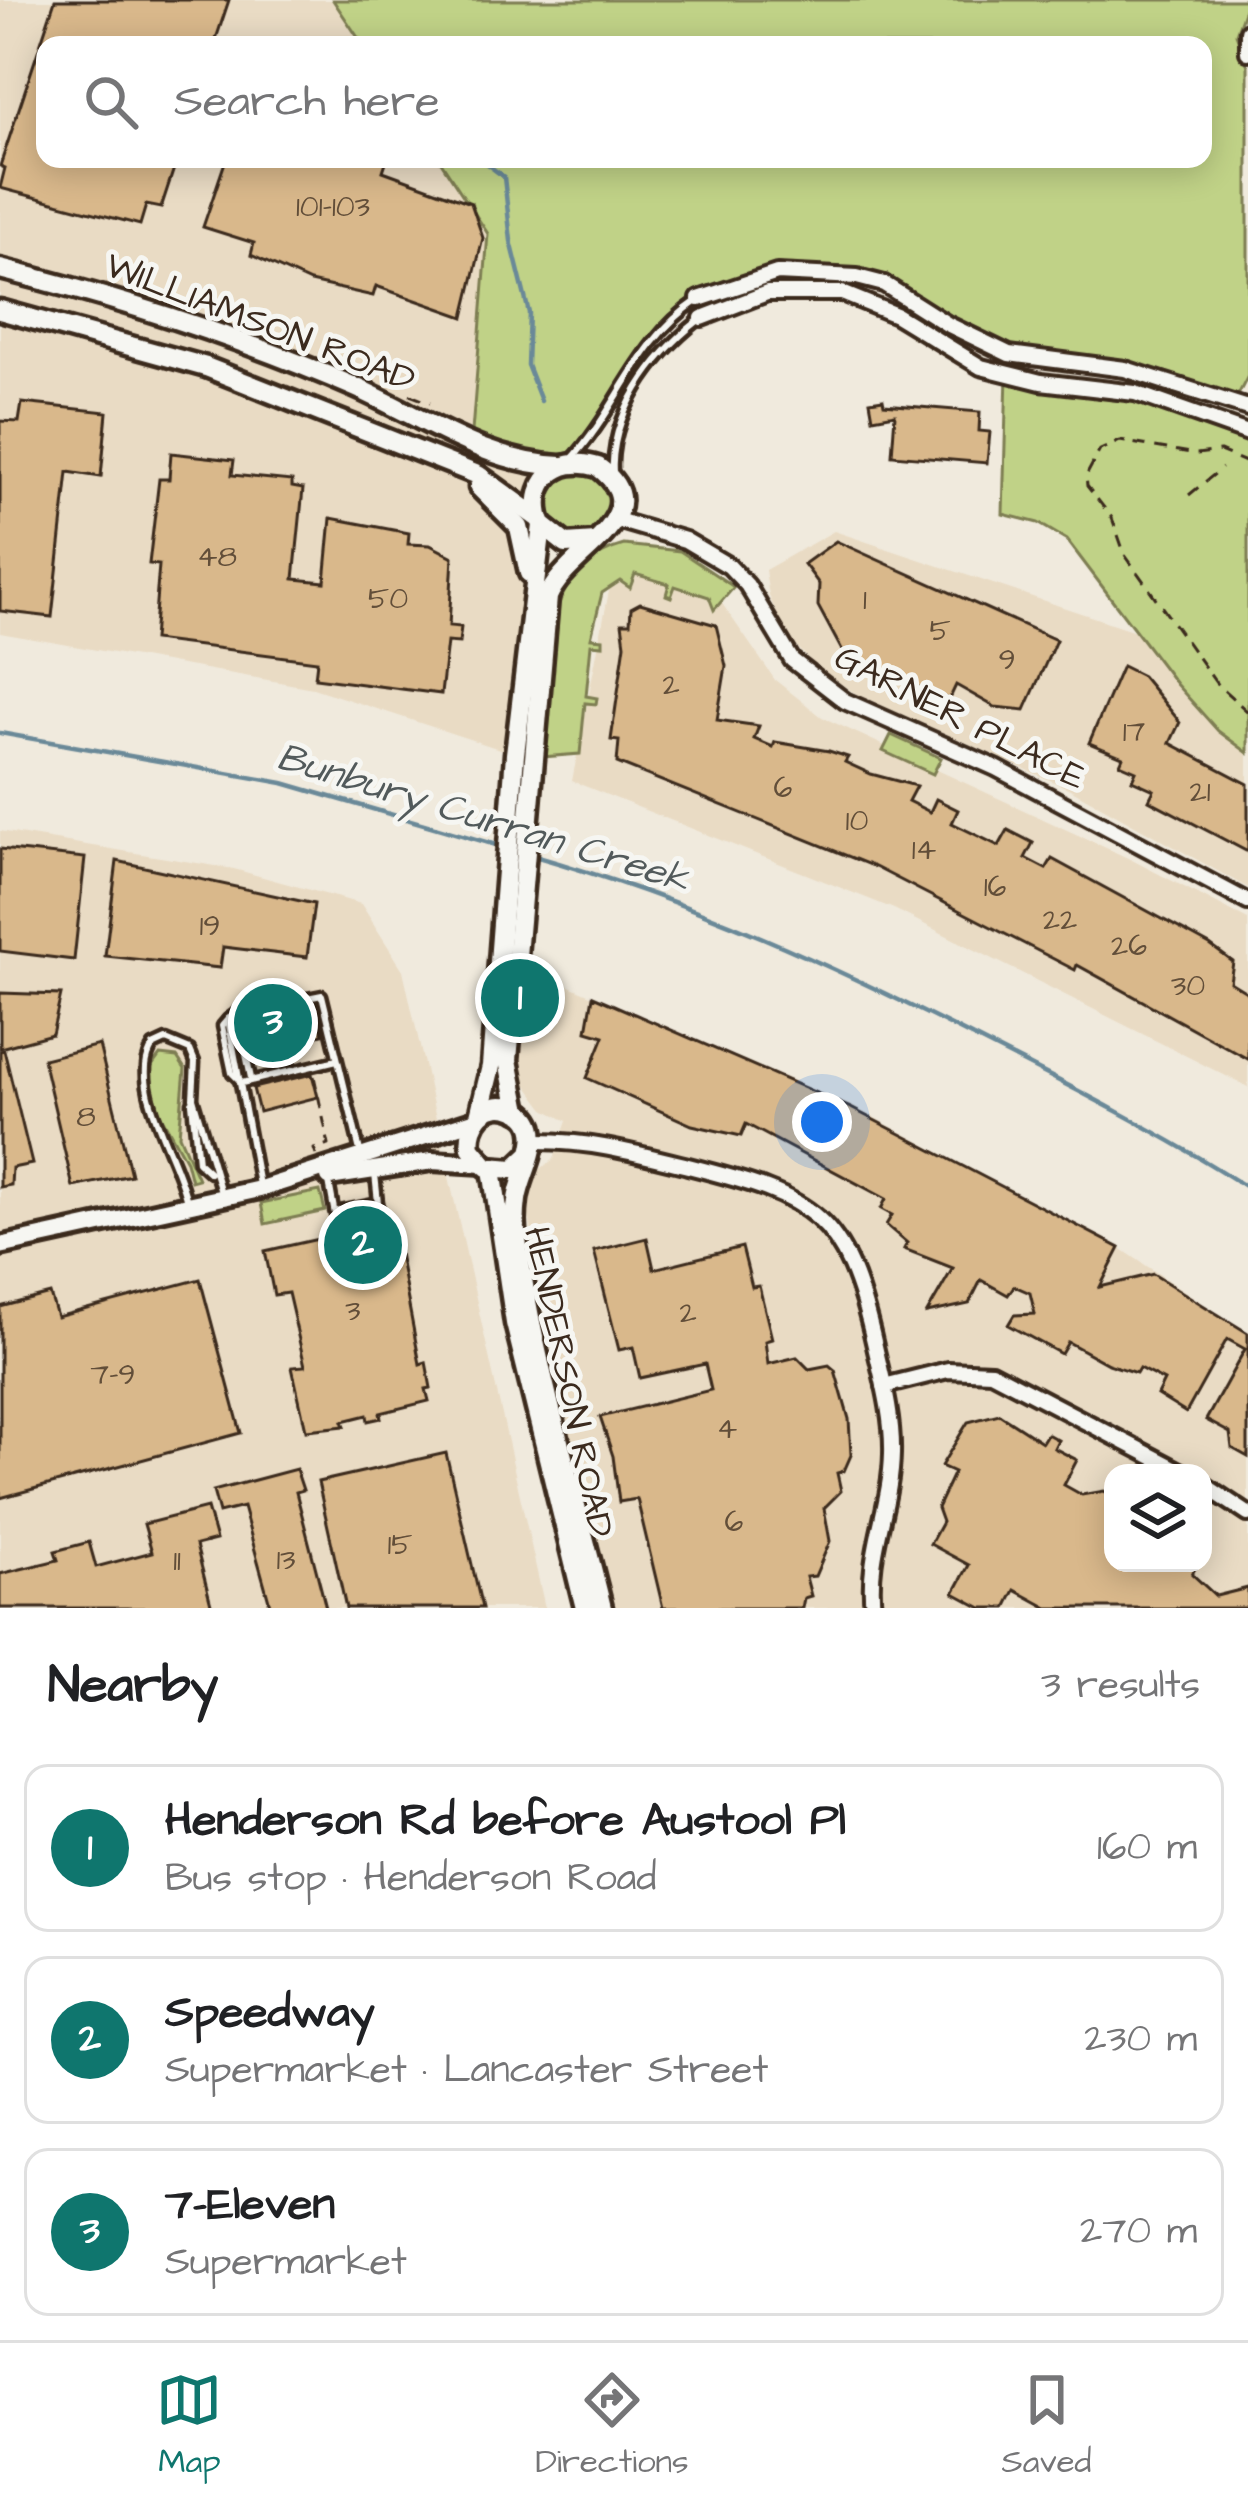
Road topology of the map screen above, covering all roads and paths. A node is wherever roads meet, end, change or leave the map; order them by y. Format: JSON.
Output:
{"nodes":[{"id":1,"x":1248,"y":31,"type":"edge"},
{"id":2,"x":1248,"y":52,"type":"edge"},
{"id":3,"x":0,"y":269,"type":"edge"},
{"id":4,"x":699,"y":299,"type":"joint"},
{"id":5,"x":0,"y":310,"type":"edge"},
{"id":6,"x":702,"y":318,"type":"joint"},
{"id":7,"x":1248,"y":408,"type":"edge"},
{"id":8,"x":1248,"y":433,"type":"edge"},
{"id":9,"x":402,"y":448,"type":"junction"},
{"id":10,"x":1248,"y":463,"type":"edge"},
{"id":11,"x":564,"y":465,"type":"junction"},
{"id":12,"x":1222,"y":468,"type":"dead end"},
{"id":13,"x":614,"y":483,"type":"junction"},
{"id":14,"x":1189,"y":495,"type":"dead end"},
{"id":15,"x":617,"y":520,"type":"junction"},
{"id":16,"x":540,"y":521,"type":"junction"},
{"id":17,"x":596,"y":542,"type":"junction"},
{"id":18,"x":529,"y":608,"type":"junction"},
{"id":19,"x":1248,"y":712,"type":"edge"},
{"id":20,"x":524,"y":757,"type":"junction"},
{"id":21,"x":1248,"y":902,"type":"edge"},
{"id":22,"x":508,"y":936,"type":"junction"},
{"id":23,"x":237,"y":1012,"type":"junction"},
{"id":24,"x":338,"y":1060,"type":"junction"},
{"id":25,"x":312,"y":1065,"type":"junction"},
{"id":26,"x":251,"y":1078,"type":"junction"},
{"id":27,"x":242,"y":1083,"type":"junction"},
{"id":28,"x":518,"y":1111,"type":"junction"},
{"id":29,"x":477,"y":1118,"type":"junction"},
{"id":30,"x":533,"y":1147,"type":"junction"},
{"id":31,"x":317,"y":1157,"type":"dead end"},
{"id":32,"x":367,"y":1166,"type":"junction"},
{"id":33,"x":487,"y":1167,"type":"junction"},
{"id":34,"x":328,"y":1177,"type":"junction"},
{"id":35,"x":260,"y":1189,"type":"junction"},
{"id":36,"x":223,"y":1197,"type":"junction"},
{"id":37,"x":378,"y":1203,"type":"junction"},
{"id":38,"x":188,"y":1205,"type":"junction"},
{"id":39,"x":334,"y":1212,"type":"junction"},
{"id":40,"x":0,"y":1246,"type":"edge"},
{"id":41,"x":884,"y":1386,"type":"junction"},
{"id":42,"x":1167,"y":1464,"type":"edge"},
{"id":43,"x":1212,"y":1490,"type":"edge"},
{"id":44,"x":1248,"y":1514,"type":"edge"},
{"id":45,"x":585,"y":1608,"type":"edge"},
{"id":46,"x":602,"y":1608,"type":"edge"},
{"id":47,"x":873,"y":1608,"type":"edge"}],
"edges":[{"from":1,"to":2,"type":"street"},
{"from":3,"to":11,"type":"main road","name":"WILLIAMSON ROAD"},
{"from":4,"to":7,"type":"street"},
{"from":4,"to":11,"type":"lane"},
{"from":5,"to":9,"type":"main road","name":"WILLIAMSON ROAD"},
{"from":6,"to":8,"type":"street"},
{"from":6,"to":13,"type":"lane"},
{"from":9,"to":16,"type":"main road","name":"WILLIAMSON ROAD"},
{"from":9,"to":18,"type":"main road"},
{"from":10,"to":19,"type":"path"},
{"from":11,"to":13,"type":"main road"},
{"from":11,"to":16,"type":"main road"},
{"from":12,"to":14,"type":"path"},
{"from":13,"to":15,"type":"main road"},
{"from":15,"to":17,"type":"main road"},
{"from":15,"to":21,"type":"street","name":"GARNER PLACE"},
{"from":16,"to":17,"type":"main road"},
{"from":16,"to":18,"type":"main road"},
{"from":17,"to":20,"type":"main road"},
{"from":18,"to":20,"type":"main road"},
{"from":20,"to":22,"type":"main road"},
{"from":22,"to":28,"type":"main road"},
{"from":22,"to":29,"type":"main road"},
{"from":23,"to":24,"type":"lane"},
{"from":23,"to":26,"type":"lane"},
{"from":23,"to":27,"type":"lane"},
{"from":24,"to":25,"type":"lane"},
{"from":24,"to":32,"type":"lane"},
{"from":25,"to":26,"type":"lane"},
{"from":25,"to":31,"type":"path"},
{"from":26,"to":27,"type":"lane"},
{"from":27,"to":35,"type":"lane"},
{"from":28,"to":29,"type":"main road"},
{"from":28,"to":30,"type":"main road"},
{"from":29,"to":32,"type":"street"},
{"from":29,"to":33,"type":"main road"},
{"from":30,"to":33,"type":"main road"},
{"from":30,"to":41,"type":"street"},
{"from":30,"to":46,"type":"main road","name":"HENDERSON ROAD"},
{"from":32,"to":33,"type":"street"},
{"from":32,"to":34,"type":"street"},
{"from":32,"to":35,"type":"street"},
{"from":32,"to":37,"type":"lane"},
{"from":33,"to":45,"type":"main road","name":"HENDERSON ROAD"},
{"from":34,"to":35,"type":"street"},
{"from":34,"to":39,"type":"lane"},
{"from":35,"to":36,"type":"street"},
{"from":36,"to":38,"type":"street"},
{"from":36,"to":38,"type":"lane"},
{"from":37,"to":39,"type":"lane"},
{"from":37,"to":39,"type":"lane"},
{"from":38,"to":40,"type":"street"},
{"from":41,"to":42,"type":"street"},
{"from":41,"to":47,"type":"street"},
{"from":43,"to":44,"type":"street"}]}
